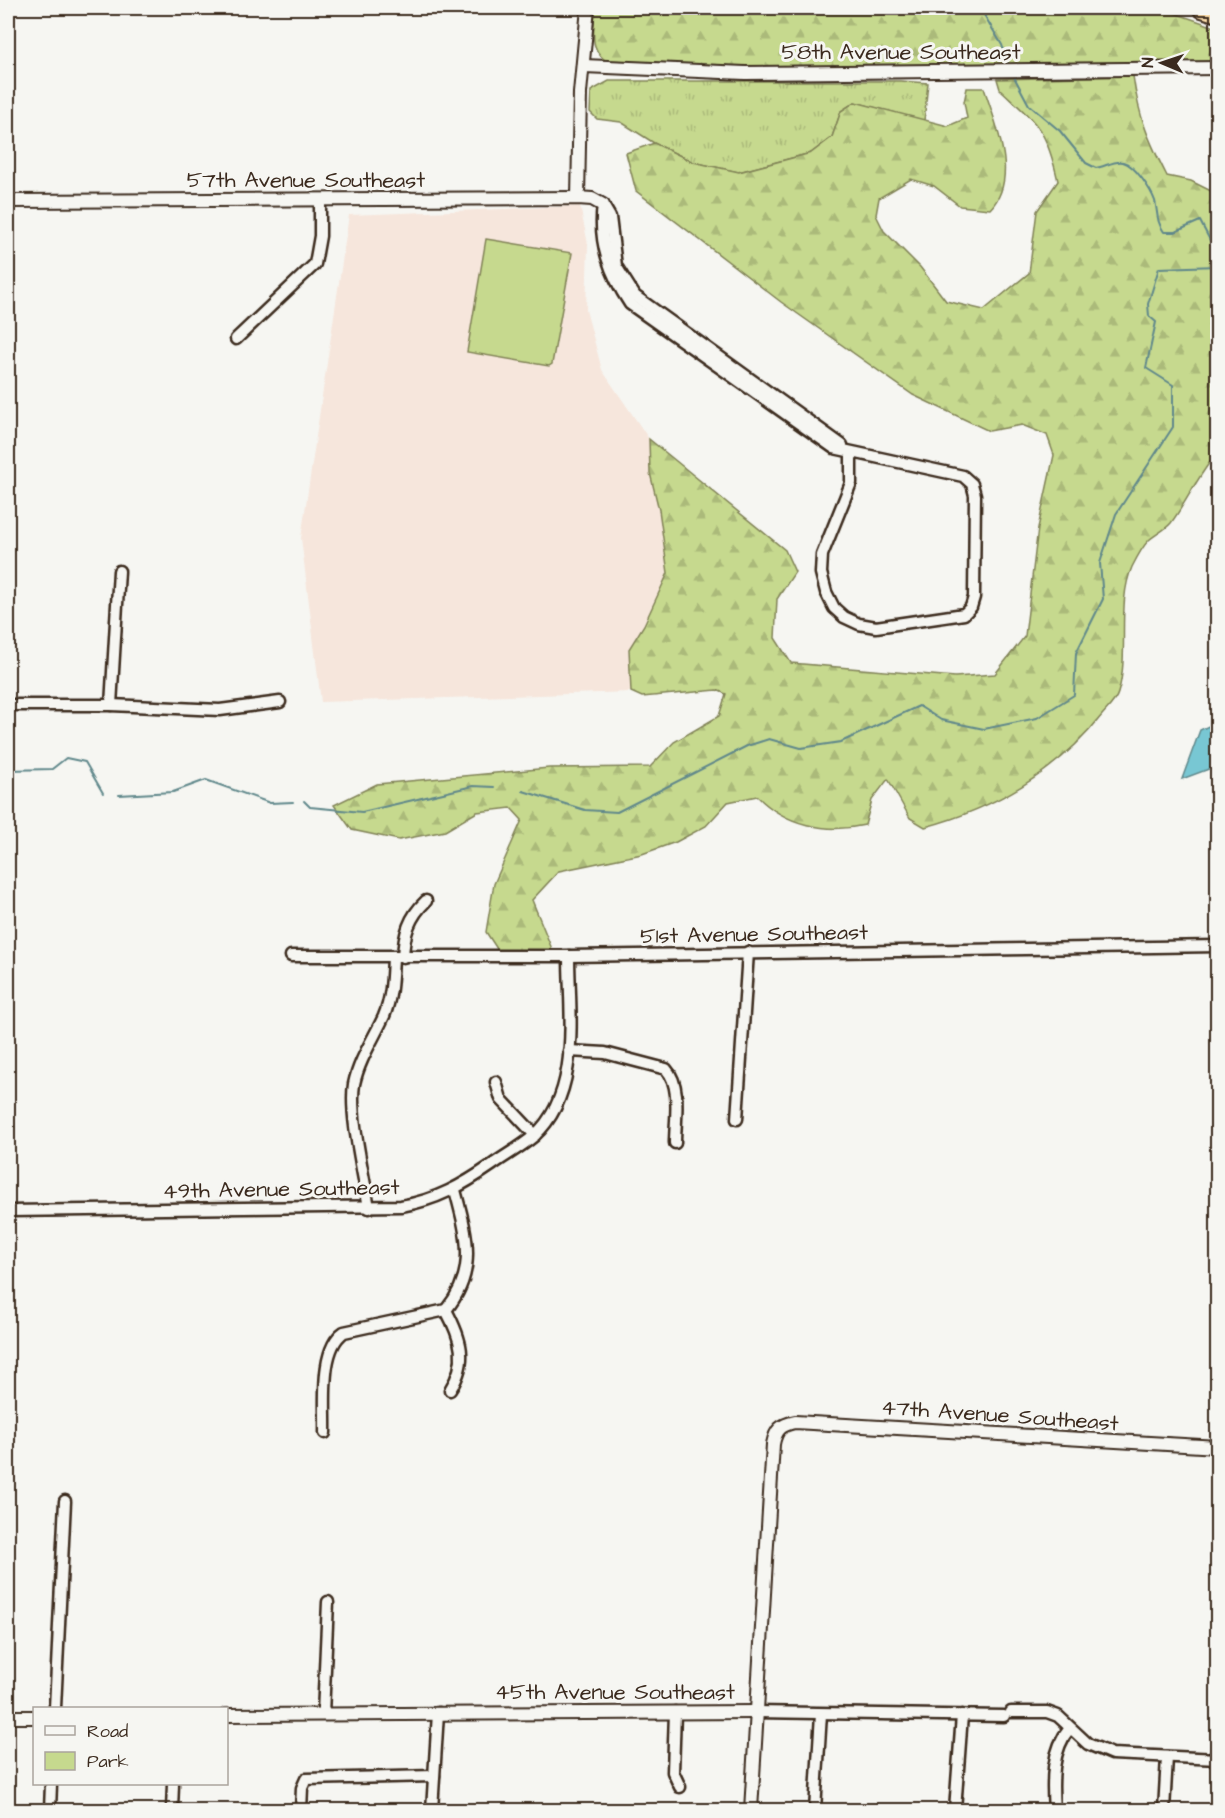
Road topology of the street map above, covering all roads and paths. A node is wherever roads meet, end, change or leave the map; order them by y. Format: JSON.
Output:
{"nodes":[{"id":1,"x":588,"y":8,"type":"edge"},
{"id":2,"x":1202,"y":8,"type":"edge"},
{"id":3,"x":1218,"y":13,"type":"edge"},
{"id":4,"x":584,"y":66,"type":"junction"},
{"id":5,"x":1218,"y":68,"type":"edge"},
{"id":6,"x":578,"y":198,"type":"junction"},
{"id":7,"x":320,"y":200,"type":"junction"},
{"id":8,"x":8,"y":201,"type":"edge"},
{"id":9,"x":603,"y":205,"type":"joint"},
{"id":10,"x":236,"y":339,"type":"dead end"},
{"id":11,"x":851,"y":454,"type":"junction"},
{"id":12,"x":119,"y":571,"type":"dead end"},
{"id":13,"x":280,"y":702,"type":"dead end"},
{"id":14,"x":8,"y":705,"type":"edge"},
{"id":15,"x":111,"y":705,"type":"junction"},
{"id":16,"x":426,"y":901,"type":"dead end"},
{"id":17,"x":1218,"y":946,"type":"edge"},
{"id":18,"x":748,"y":952,"type":"junction"},
{"id":19,"x":291,"y":956,"type":"dead end"},
{"id":20,"x":569,"y":956,"type":"junction"},
{"id":21,"x":398,"y":957,"type":"junction"},
{"id":22,"x":569,"y":1051,"type":"junction"},
{"id":23,"x":496,"y":1082,"type":"dead end"},
{"id":24,"x":737,"y":1119,"type":"dead end"},
{"id":25,"x":535,"y":1135,"type":"junction"},
{"id":26,"x":675,"y":1143,"type":"dead end"},
{"id":27,"x":455,"y":1190,"type":"junction"},
{"id":28,"x":369,"y":1208,"type":"junction"},
{"id":29,"x":8,"y":1211,"type":"edge"},
{"id":30,"x":446,"y":1310,"type":"junction"},
{"id":31,"x":450,"y":1390,"type":"dead end"},
{"id":32,"x":325,"y":1433,"type":"dead end"},
{"id":33,"x":1218,"y":1447,"type":"edge"},
{"id":34,"x":65,"y":1501,"type":"dead end"},
{"id":35,"x":328,"y":1602,"type":"dead end"},
{"id":36,"x":55,"y":1707,"type":"edge"},
{"id":37,"x":675,"y":1712,"type":"junction"},
{"id":38,"x":756,"y":1712,"type":"junction"},
{"id":39,"x":438,"y":1713,"type":"junction"},
{"id":40,"x":323,"y":1714,"type":"junction"},
{"id":41,"x":821,"y":1714,"type":"junction"},
{"id":42,"x":228,"y":1715,"type":"edge"},
{"id":43,"x":962,"y":1715,"type":"junction"},
{"id":44,"x":8,"y":1717,"type":"edge"},
{"id":45,"x":33,"y":1717,"type":"edge"},
{"id":46,"x":1070,"y":1728,"type":"junction"},
{"id":47,"x":1167,"y":1757,"type":"junction"},
{"id":48,"x":1218,"y":1759,"type":"edge"},
{"id":49,"x":434,"y":1776,"type":"junction"},
{"id":50,"x":51,"y":1785,"type":"edge"},
{"id":51,"x":173,"y":1785,"type":"edge"},
{"id":52,"x":680,"y":1787,"type":"dead end"},
{"id":53,"x":50,"y":1810,"type":"edge"},
{"id":54,"x":172,"y":1810,"type":"edge"},
{"id":55,"x":301,"y":1810,"type":"edge"},
{"id":56,"x":432,"y":1810,"type":"edge"},
{"id":57,"x":751,"y":1810,"type":"edge"},
{"id":58,"x":815,"y":1810,"type":"edge"},
{"id":59,"x":956,"y":1810,"type":"edge"},
{"id":60,"x":1054,"y":1810,"type":"edge"},
{"id":61,"x":1164,"y":1810,"type":"edge"}],
"edges":[{"from":1,"to":4,"type":"street"},
{"from":2,"to":3,"type":"highway"},
{"from":4,"to":5,"type":"street","name":"58th Avenue Southeast"},
{"from":4,"to":6,"type":"street"},
{"from":6,"to":7,"type":"street","name":"57th Avenue Southeast"},
{"from":6,"to":9,"type":"street","name":"57th Avenue Southeast"},
{"from":7,"to":8,"type":"street","name":"57th Avenue Southeast"},
{"from":7,"to":10,"type":"street"},
{"from":9,"to":11,"type":"street","name":"57th Avenue Southeast"},
{"from":11,"to":11,"type":"street","name":"57th Avenue Southeast"},
{"from":12,"to":15,"type":"street"},
{"from":13,"to":15,"type":"street"},
{"from":14,"to":15,"type":"street"},
{"from":16,"to":21,"type":"street"},
{"from":17,"to":18,"type":"street","name":"51st Avenue Southeast"},
{"from":18,"to":20,"type":"street","name":"51st Avenue Southeast"},
{"from":18,"to":24,"type":"street"},
{"from":19,"to":21,"type":"street","name":"51st Avenue Southeast"},
{"from":20,"to":21,"type":"street","name":"51st Avenue Southeast"},
{"from":20,"to":22,"type":"street"},
{"from":21,"to":28,"type":"street"},
{"from":22,"to":25,"type":"street"},
{"from":22,"to":26,"type":"street"},
{"from":23,"to":25,"type":"street"},
{"from":25,"to":27,"type":"street","name":"49th Avenue Southeast"},
{"from":27,"to":28,"type":"street","name":"49th Avenue Southeast"},
{"from":27,"to":30,"type":"street"},
{"from":28,"to":29,"type":"street","name":"49th Avenue Southeast"},
{"from":30,"to":31,"type":"street"},
{"from":30,"to":32,"type":"street"},
{"from":33,"to":38,"type":"street","name":"47th Avenue Southeast"},
{"from":34,"to":36,"type":"street"},
{"from":35,"to":40,"type":"street"},
{"from":37,"to":38,"type":"street","name":"45th Avenue Southeast"},
{"from":37,"to":39,"type":"street","name":"45th Avenue Southeast"},
{"from":37,"to":52,"type":"street"},
{"from":38,"to":41,"type":"street","name":"45th Avenue Southeast"},
{"from":38,"to":57,"type":"street"},
{"from":39,"to":40,"type":"street","name":"45th Avenue Southeast"},
{"from":39,"to":49,"type":"street"},
{"from":40,"to":42,"type":"street","name":"45th Avenue Southeast"},
{"from":41,"to":43,"type":"street","name":"45th Avenue Southeast"},
{"from":41,"to":58,"type":"street"},
{"from":43,"to":46,"type":"street","name":"45th Avenue Southeast"},
{"from":43,"to":59,"type":"street"},
{"from":44,"to":45,"type":"street"},
{"from":46,"to":47,"type":"street","name":"45th Avenue Southeast"},
{"from":46,"to":60,"type":"street"},
{"from":47,"to":48,"type":"street","name":"45th Avenue Southeast"},
{"from":47,"to":61,"type":"street"},
{"from":49,"to":55,"type":"street"},
{"from":49,"to":56,"type":"street"},
{"from":50,"to":53,"type":"street"},
{"from":51,"to":54,"type":"street"}]}
